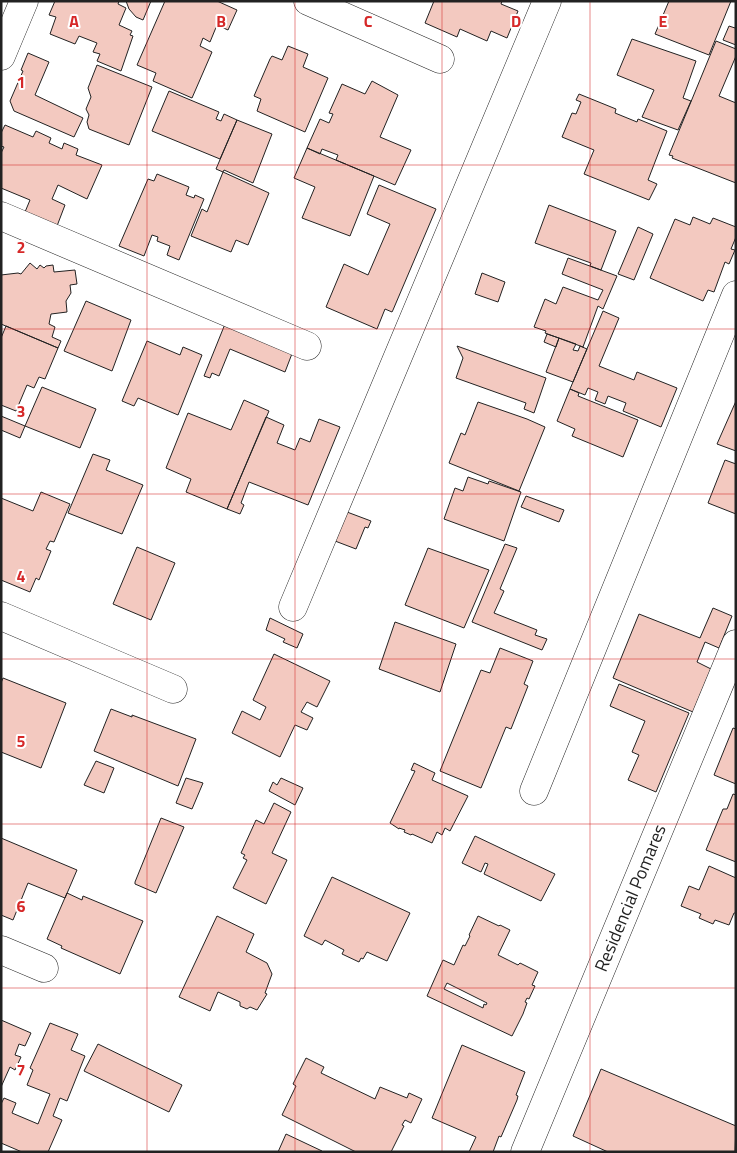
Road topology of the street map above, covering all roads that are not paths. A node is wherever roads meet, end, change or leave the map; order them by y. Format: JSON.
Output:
{"nodes":[{"id":1,"x":24,"y":1,"type":"edge"},
{"id":2,"x":308,"y":1,"type":"edge"},
{"id":3,"x":548,"y":1,"type":"edge"},
{"id":4,"x":1,"y":56,"type":"edge"},
{"id":5,"x":440,"y":59,"type":"dead end"},
{"id":6,"x":1,"y":216,"type":"edge"},
{"id":7,"x":736,"y":295,"type":"edge"},
{"id":8,"x":307,"y":346,"type":"dead end"},
{"id":9,"x":293,"y":607,"type":"dead end"},
{"id":10,"x":1,"y":616,"type":"edge"},
{"id":11,"x":736,"y":644,"type":"edge"},
{"id":12,"x":173,"y":689,"type":"dead end"},
{"id":13,"x":534,"y":791,"type":"dead end"},
{"id":14,"x":1,"y":950,"type":"edge"},
{"id":15,"x":44,"y":968,"type":"dead end"},
{"id":16,"x":525,"y":1152,"type":"edge"}],
"edges":[{"from":1,"to":4,"type":"street"},
{"from":2,"to":5,"type":"street"},
{"from":3,"to":9,"type":"street"},
{"from":6,"to":8,"type":"street"},
{"from":7,"to":13,"type":"street"},
{"from":10,"to":12,"type":"street"},
{"from":11,"to":16,"type":"street","name":"Residencial Pomares"},
{"from":14,"to":15,"type":"street"}]}
